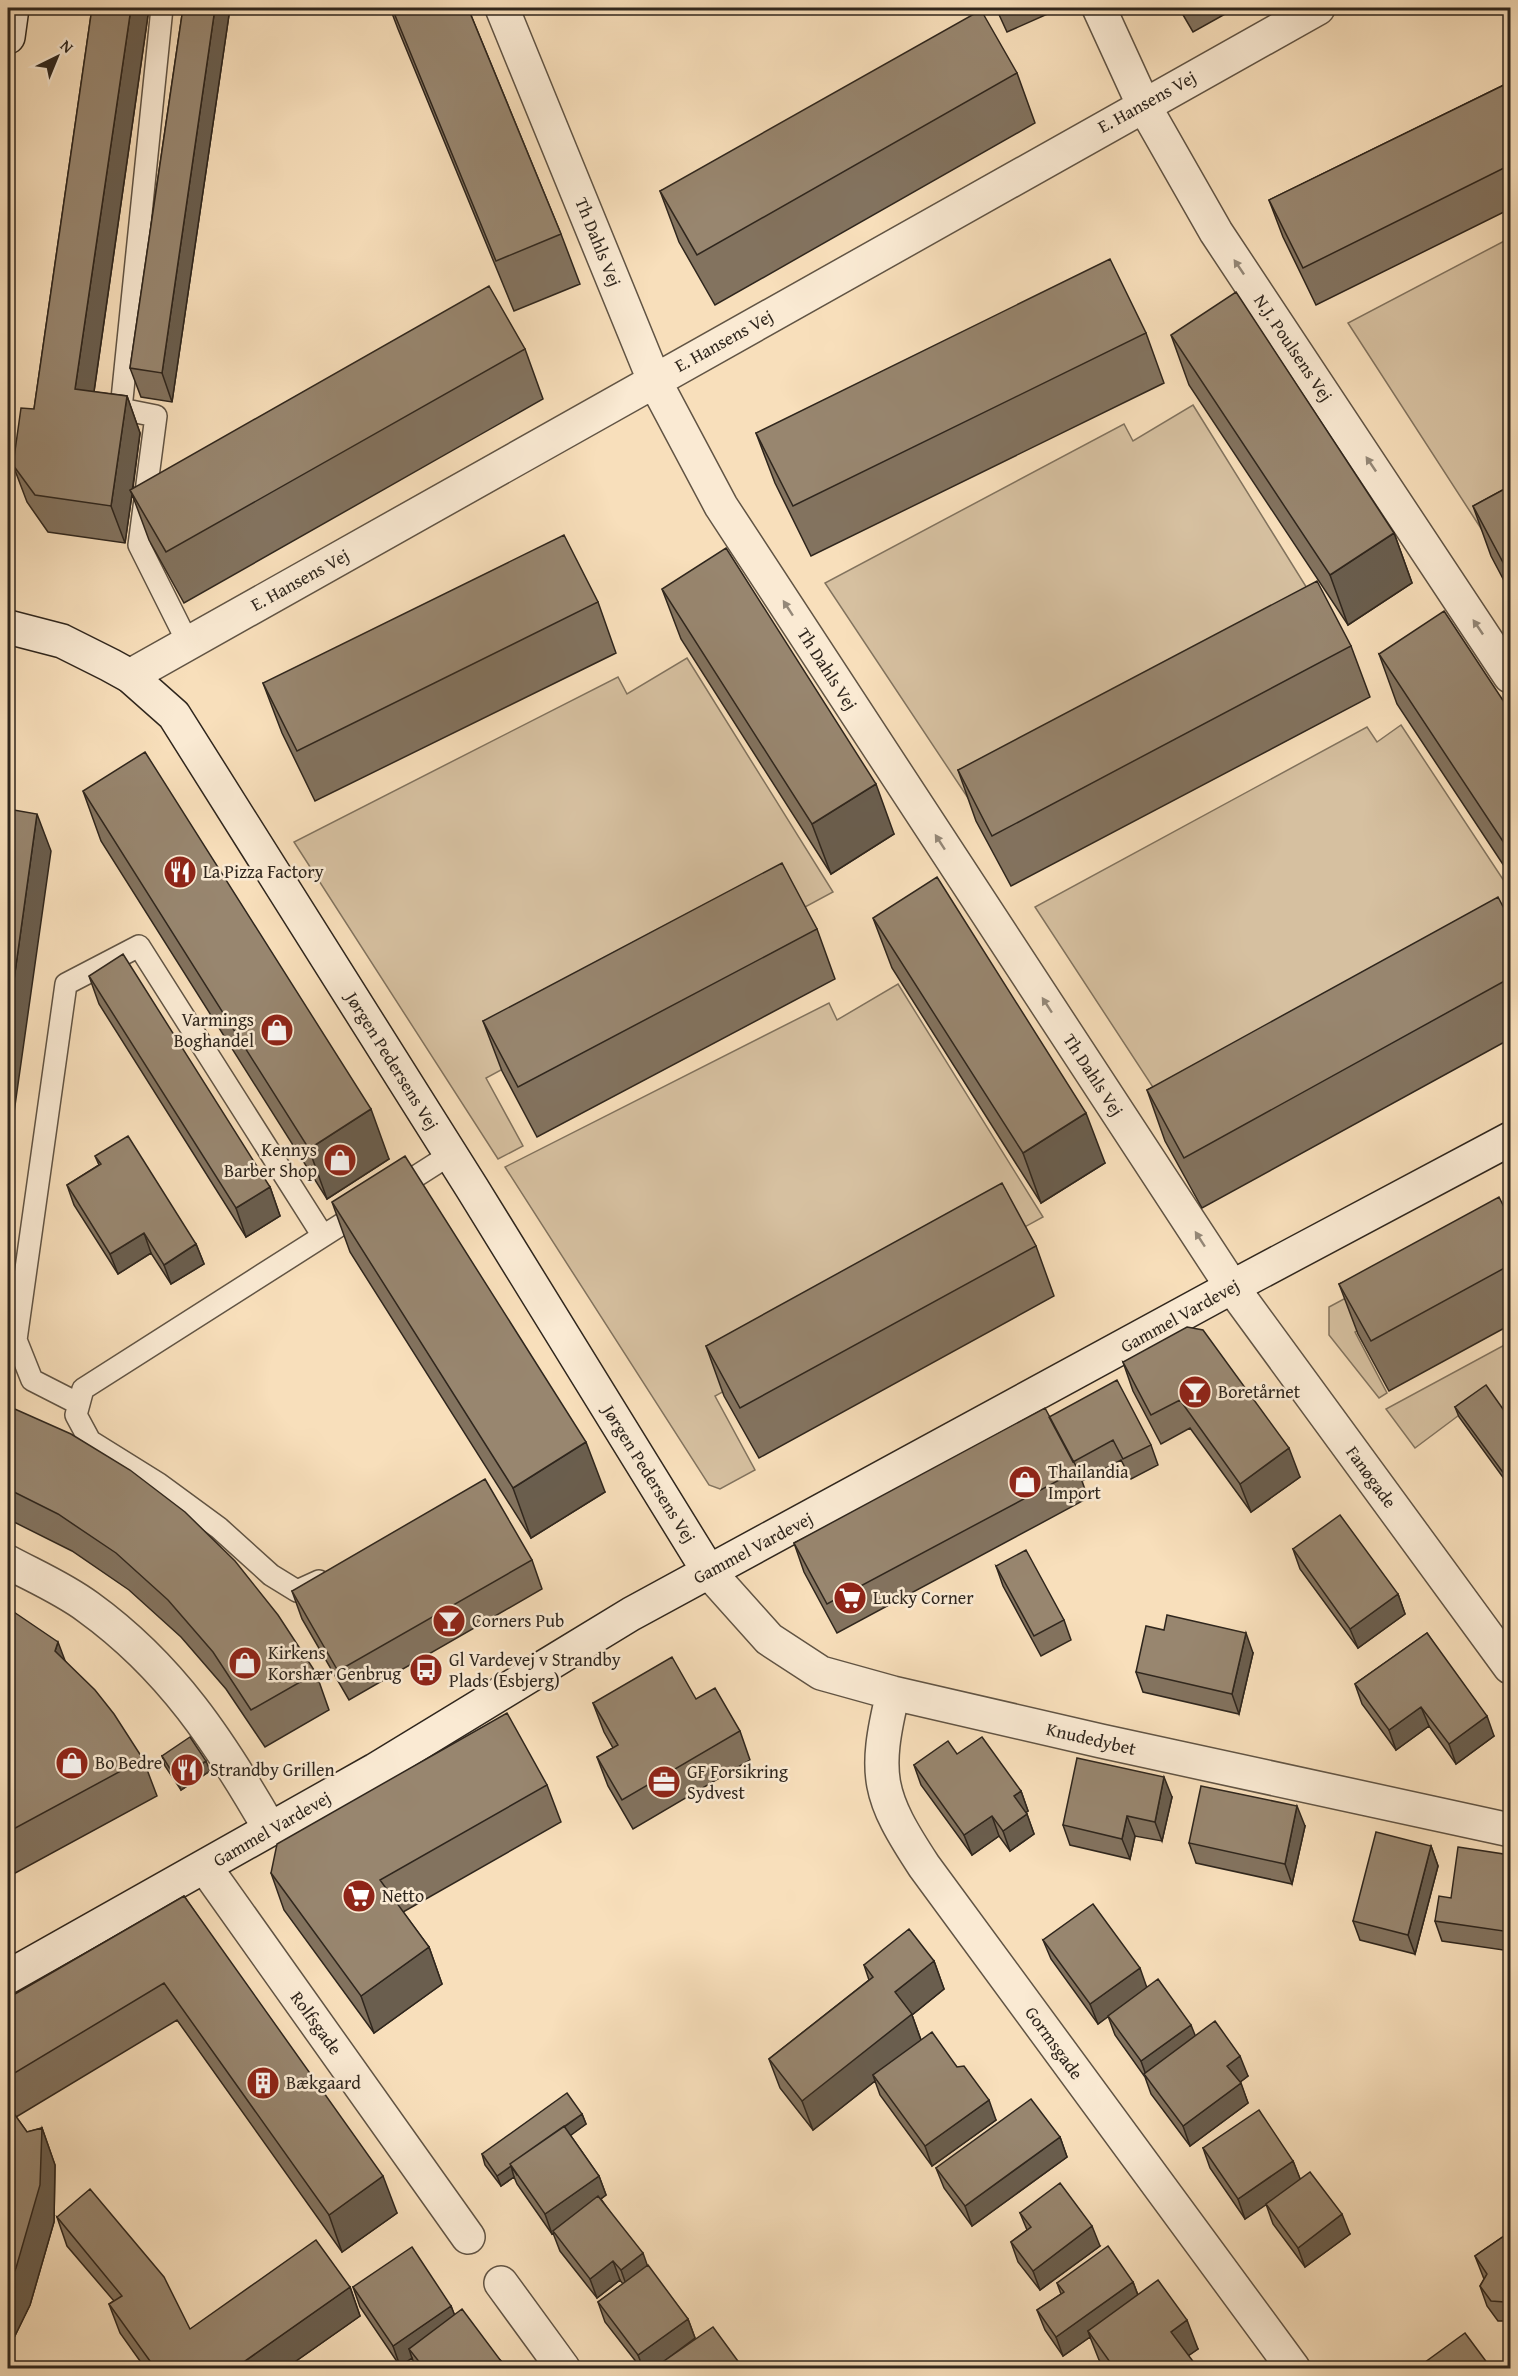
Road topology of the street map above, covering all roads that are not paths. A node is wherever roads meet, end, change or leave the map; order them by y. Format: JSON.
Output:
{"nodes":[{"id":1,"x":12,"y":8,"type":"edge"},
{"id":2,"x":162,"y":8,"type":"edge"},
{"id":3,"x":502,"y":8,"type":"edge"},
{"id":4,"x":1099,"y":8,"type":"edge"},
{"id":5,"x":1318,"y":8,"type":"edge"},
{"id":6,"x":8,"y":38,"type":"edge"},
{"id":7,"x":1143,"y":104,"type":"junction"},
{"id":8,"x":654,"y":380,"type":"junction"},
{"id":9,"x":8,"y":627,"type":"edge"},
{"id":10,"x":188,"y":643,"type":"junction"},
{"id":11,"x":130,"y":676,"type":"junction"},
{"id":12,"x":1510,"y":676,"type":"edge"},
{"id":13,"x":1510,"y":1139,"type":"edge"},
{"id":14,"x":451,"y":1154,"type":"junction"},
{"id":15,"x":323,"y":1236,"type":"junction"},
{"id":16,"x":1232,"y":1287,"type":"junction"},
{"id":17,"x":79,"y":1404,"type":"junction"},
{"id":18,"x":8,"y":1562,"type":"edge"},
{"id":19,"x":709,"y":1572,"type":"junction"},
{"id":20,"x":332,"y":1574,"type":"edge"},
{"id":21,"x":1510,"y":1667,"type":"edge"},
{"id":22,"x":893,"y":1693,"type":"junction"},
{"id":23,"x":270,"y":1829,"type":"junction"},
{"id":24,"x":1510,"y":1830,"type":"edge"},
{"id":25,"x":205,"y":1867,"type":"junction"},
{"id":26,"x":8,"y":1977,"type":"edge"},
{"id":27,"x":468,"y":2237,"type":"dead end"},
{"id":28,"x":501,"y":2283,"type":"dead end"},
{"id":29,"x":563,"y":2368,"type":"edge"},
{"id":30,"x":1293,"y":2368,"type":"edge"}],
"edges":[{"from":1,"to":6,"type":"street"},
{"from":2,"to":10,"type":"lane"},
{"from":3,"to":8,"type":"street","name":"Th Dahls Vej"},
{"from":4,"to":7,"type":"street","name":"N.J. Poulsens Vej"},
{"from":5,"to":7,"type":"street","name":"E. Hansens Vej"},
{"from":7,"to":8,"type":"street","name":"E. Hansens Vej"},
{"from":12,"to":7,"type":"street","name":"N.J. Poulsens Vej","one_way":true},
{"from":8,"to":10,"type":"street","name":"E. Hansens Vej"},
{"from":16,"to":8,"type":"street","name":"Th Dahls Vej","one_way":true},
{"from":9,"to":11,"type":"street","name":"Jørgen Pedersens Vej"},
{"from":10,"to":11,"type":"street","name":"E. Hansens Vej"},
{"from":11,"to":14,"type":"street","name":"Jørgen Pedersens Vej"},
{"from":13,"to":16,"type":"street","name":"Gammel Vardevej"},
{"from":14,"to":15,"type":"lane"},
{"from":14,"to":19,"type":"street","name":"Jørgen Pedersens Vej"},
{"from":15,"to":17,"type":"lane"},
{"from":15,"to":17,"type":"lane"},
{"from":16,"to":19,"type":"street","name":"Gammel Vardevej"},
{"from":16,"to":21,"type":"street","name":"Fanøgade"},
{"from":17,"to":20,"type":"lane"},
{"from":18,"to":23,"type":"street"},
{"from":19,"to":22,"type":"street","name":"Knudedybet"},
{"from":19,"to":23,"type":"street","name":"Gammel Vardevej"},
{"from":22,"to":24,"type":"street","name":"Knudedybet"},
{"from":22,"to":30,"type":"street","name":"Gormsgade"},
{"from":23,"to":25,"type":"street","name":"Gammel Vardevej"},
{"from":25,"to":26,"type":"street","name":"Gammel Vardevej"},
{"from":25,"to":27,"type":"street","name":"Rolfsgade"},
{"from":28,"to":29,"type":"street"}]}
